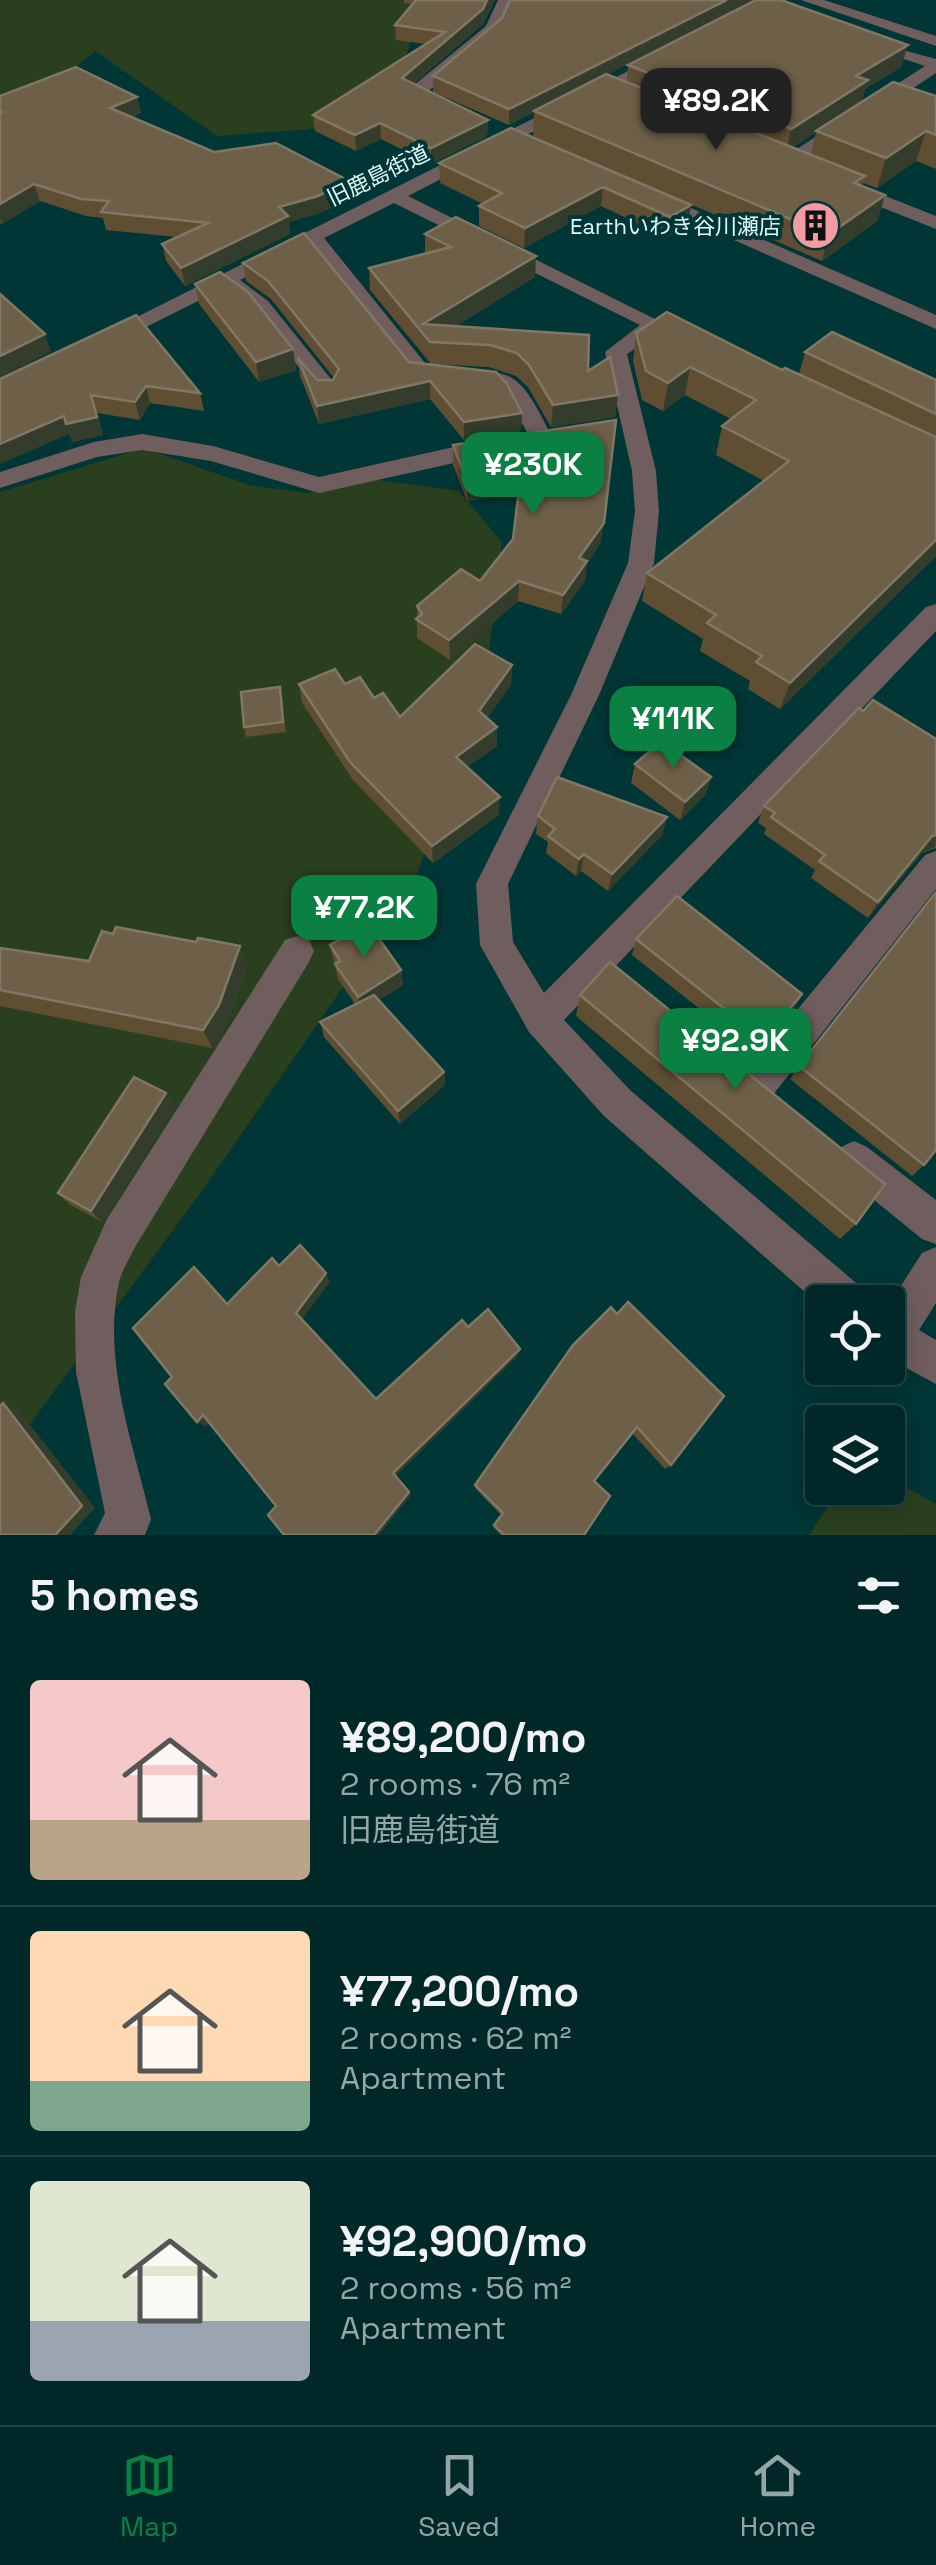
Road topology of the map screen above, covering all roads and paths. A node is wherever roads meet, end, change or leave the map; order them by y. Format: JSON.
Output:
{"nodes":[{"id":1,"x":506,"y":0,"type":"edge"},
{"id":2,"x":810,"y":0,"type":"edge"},
{"id":3,"x":854,"y":38,"type":"edge"},
{"id":4,"x":936,"y":40,"type":"edge"},
{"id":5,"x":675,"y":52,"type":"edge"},
{"id":6,"x":936,"y":65,"type":"edge"},
{"id":7,"x":463,"y":115,"type":"edge"},
{"id":8,"x":636,"y":190,"type":"edge"},
{"id":9,"x":396,"y":197,"type":"junction"},
{"id":10,"x":936,"y":222,"type":"edge"},
{"id":11,"x":310,"y":235,"type":"junction"},
{"id":12,"x":225,"y":280,"type":"junction"},
{"id":13,"x":936,"y":323,"type":"edge"},
{"id":14,"x":655,"y":325,"type":"junction"},
{"id":15,"x":690,"y":342,"type":"edge"},
{"id":16,"x":87,"y":348,"type":"edge"},
{"id":17,"x":327,"y":389,"type":"edge"},
{"id":18,"x":0,"y":480,"type":"edge"},
{"id":19,"x":936,"y":614,"type":"edge"},
{"id":20,"x":857,"y":694,"type":"junction"},
{"id":21,"x":889,"y":714,"type":"edge"},
{"id":22,"x":936,"y":865,"type":"edge"},
{"id":23,"x":297,"y":950,"type":"dead end"},
{"id":24,"x":541,"y":1020,"type":"junction"},
{"id":25,"x":731,"y":1061,"type":"edge"},
{"id":26,"x":759,"y":1084,"type":"junction"},
{"id":27,"x":789,"y":1108,"type":"edge"},
{"id":28,"x":833,"y":1143,"type":"edge"},
{"id":29,"x":936,"y":1225,"type":"edge"},
{"id":30,"x":936,"y":1267,"type":"edge"},
{"id":31,"x":828,"y":1285,"type":"edge"},
{"id":32,"x":905,"y":1313,"type":"edge"},
{"id":33,"x":905,"y":1345,"type":"edge"},
{"id":34,"x":936,"y":1363,"type":"edge"},
{"id":35,"x":116,"y":1535,"type":"edge"}],
"edges":[{"from":1,"to":7,"type":"street"},
{"from":2,"to":4,"type":"street"},
{"from":3,"to":6,"type":"street"},
{"from":5,"to":9,"type":"street","name":"旧鹿島街道"},
{"from":6,"to":10,"type":"street"},
{"from":8,"to":13,"type":"street"},
{"from":9,"to":11,"type":"street","name":"旧鹿島街道"},
{"from":9,"to":14,"type":"street"},
{"from":11,"to":12,"type":"street","name":"旧鹿島街道"},
{"from":11,"to":18,"type":"street"},
{"from":12,"to":16,"type":"street","name":"旧鹿島街道"},
{"from":12,"to":17,"type":"street"},
{"from":14,"to":15,"type":"street"},
{"from":14,"to":24,"type":"street"},
{"from":19,"to":20,"type":"street"},
{"from":20,"to":21,"type":"street"},
{"from":20,"to":24,"type":"street"},
{"from":22,"to":26,"type":"street"},
{"from":23,"to":35,"type":"street"},
{"from":24,"to":31,"type":"street"},
{"from":25,"to":26,"type":"street"},
{"from":26,"to":27,"type":"street"},
{"from":28,"to":29,"type":"street"},
{"from":30,"to":32,"type":"street"},
{"from":33,"to":34,"type":"street"}]}
